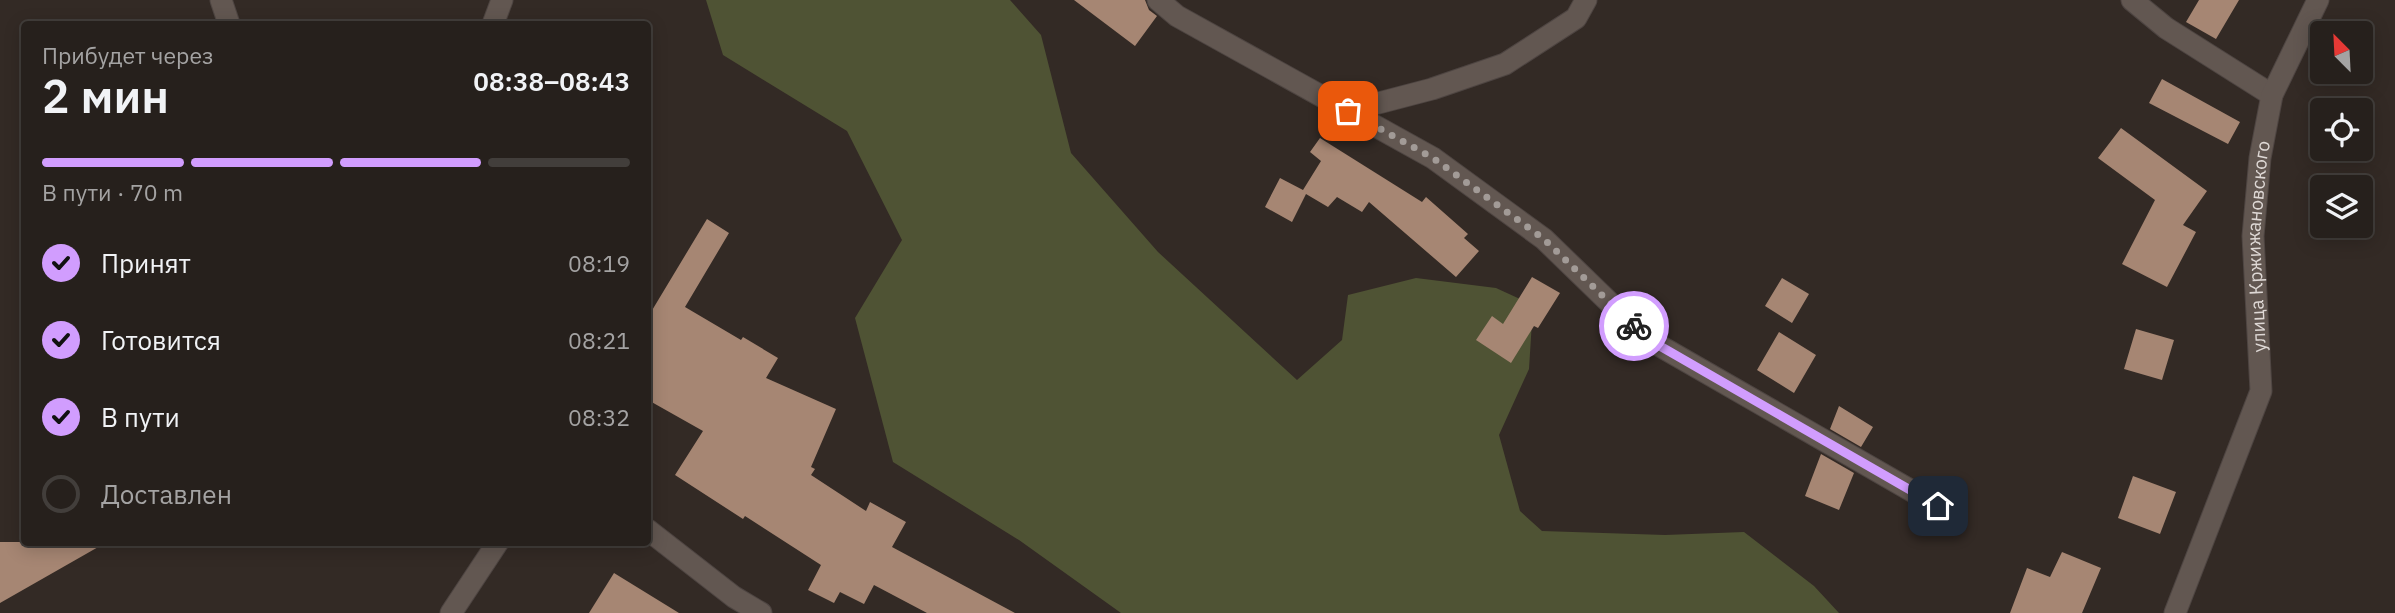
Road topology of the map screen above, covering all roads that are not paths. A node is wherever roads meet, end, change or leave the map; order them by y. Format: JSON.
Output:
{"nodes":[{"id":1,"x":221,"y":0,"type":"edge"},
{"id":2,"x":502,"y":0,"type":"edge"},
{"id":3,"x":1158,"y":0,"type":"edge"},
{"id":4,"x":1586,"y":0,"type":"edge"},
{"id":5,"x":2132,"y":0,"type":"edge"},
{"id":6,"x":2318,"y":0,"type":"edge"},
{"id":7,"x":228,"y":21,"type":"edge"},
{"id":8,"x":494,"y":21,"type":"edge"},
{"id":9,"x":2272,"y":95,"type":"junction"},
{"id":10,"x":1348,"y":111,"type":"junction"},
{"id":11,"x":1938,"y":506,"type":"dead end"},
{"id":12,"x":651,"y":532,"type":"edge"},
{"id":13,"x":495,"y":546,"type":"edge"},
{"id":14,"x":452,"y":613,"type":"edge"},
{"id":15,"x":761,"y":613,"type":"edge"},
{"id":16,"x":2175,"y":613,"type":"edge"}],
"edges":[{"from":1,"to":7,"type":"street"},
{"from":2,"to":8,"type":"street"},
{"from":3,"to":10,"type":"street"},
{"from":4,"to":10,"type":"street"},
{"from":5,"to":9,"type":"street"},
{"from":6,"to":9,"type":"street","name":"улица Кржижановского"},
{"from":9,"to":16,"type":"street","name":"улица Кржижановского"},
{"from":10,"to":11,"type":"street"},
{"from":12,"to":15,"type":"street"},
{"from":13,"to":14,"type":"street"}]}
